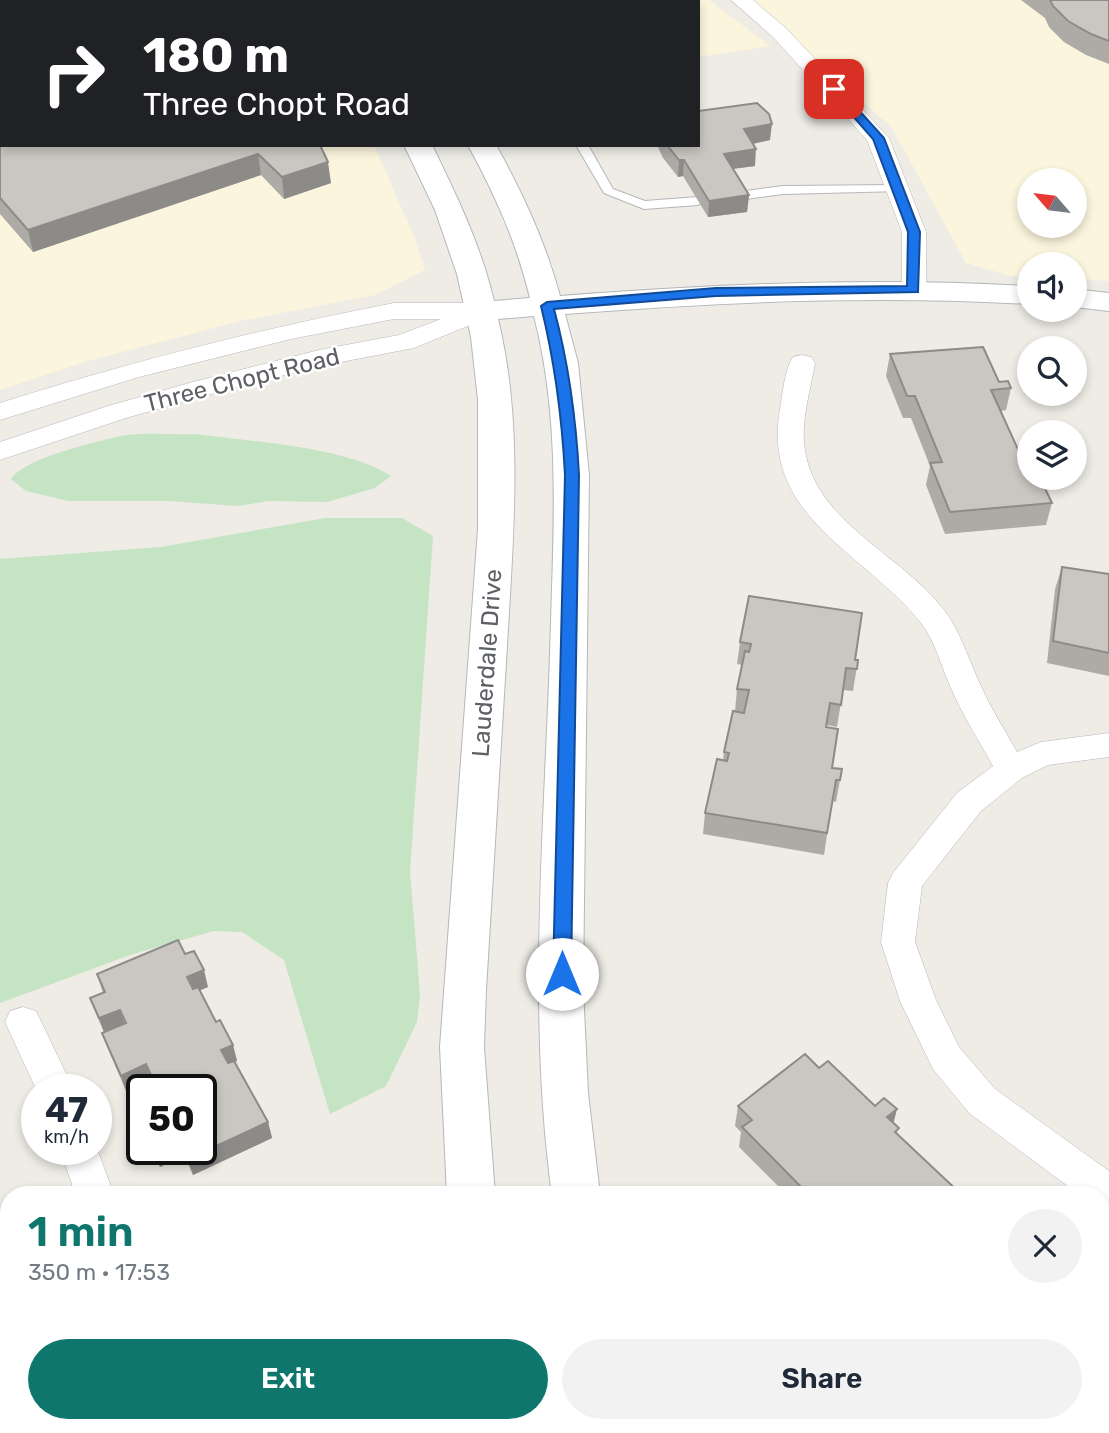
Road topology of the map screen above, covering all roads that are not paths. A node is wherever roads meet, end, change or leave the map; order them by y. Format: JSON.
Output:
{"nodes":[{"id":1,"x":741,"y":0,"type":"edge"},
{"id":2,"x":419,"y":147,"type":"edge"},
{"id":3,"x":483,"y":147,"type":"edge"},
{"id":4,"x":583,"y":147,"type":"edge"},
{"id":5,"x":898,"y":189,"type":"junction"},
{"id":6,"x":738,"y":196,"type":"edge"},
{"id":7,"x":698,"y":201,"type":"edge"},
{"id":8,"x":914,"y":289,"type":"junction"},
{"id":9,"x":1017,"y":294,"type":"edge"},
{"id":10,"x":1087,"y":299,"type":"edge"},
{"id":11,"x":1109,"y":302,"type":"edge"},
{"id":12,"x":547,"y":306,"type":"junction"},
{"id":13,"x":484,"y":311,"type":"junction"},
{"id":14,"x":802,"y":363,"type":"dead end"},
{"id":15,"x":0,"y":412,"type":"edge"},
{"id":16,"x":0,"y":451,"type":"edge"},
{"id":17,"x":1109,"y":745,"type":"edge"},
{"id":18,"x":1011,"y":769,"type":"junction"},
{"id":19,"x":23,"y":1022,"type":"dead end"},
{"id":20,"x":47,"y":1074,"type":"edge"},
{"id":21,"x":84,"y":1165,"type":"edge"},
{"id":22,"x":90,"y":1186,"type":"edge"},
{"id":23,"x":470,"y":1186,"type":"edge"},
{"id":24,"x":575,"y":1186,"type":"edge"},
{"id":25,"x":1098,"y":1186,"type":"edge"}],
"edges":[{"from":1,"to":5,"type":"street"},
{"from":2,"to":13,"type":"main road","name":"Lauderdale Drive"},
{"from":3,"to":12,"type":"main road"},
{"from":4,"to":7,"type":"lane"},
{"from":5,"to":6,"type":"lane"},
{"from":5,"to":8,"type":"street"},
{"from":8,"to":9,"type":"main road","name":"Three Chopt Road"},
{"from":8,"to":12,"type":"main road","name":"Three Chopt Road"},
{"from":10,"to":11,"type":"main road"},
{"from":12,"to":13,"type":"main road","name":"Three Chopt Road"},
{"from":12,"to":24,"type":"main road"},
{"from":13,"to":15,"type":"street","name":"Three Chopt Road"},
{"from":13,"to":16,"type":"street","name":"Three Chopt Road"},
{"from":13,"to":23,"type":"main road","name":"Lauderdale Drive"},
{"from":14,"to":18,"type":"street"},
{"from":17,"to":18,"type":"street"},
{"from":18,"to":25,"type":"street"},
{"from":19,"to":20,"type":"street"},
{"from":21,"to":22,"type":"street"}]}
